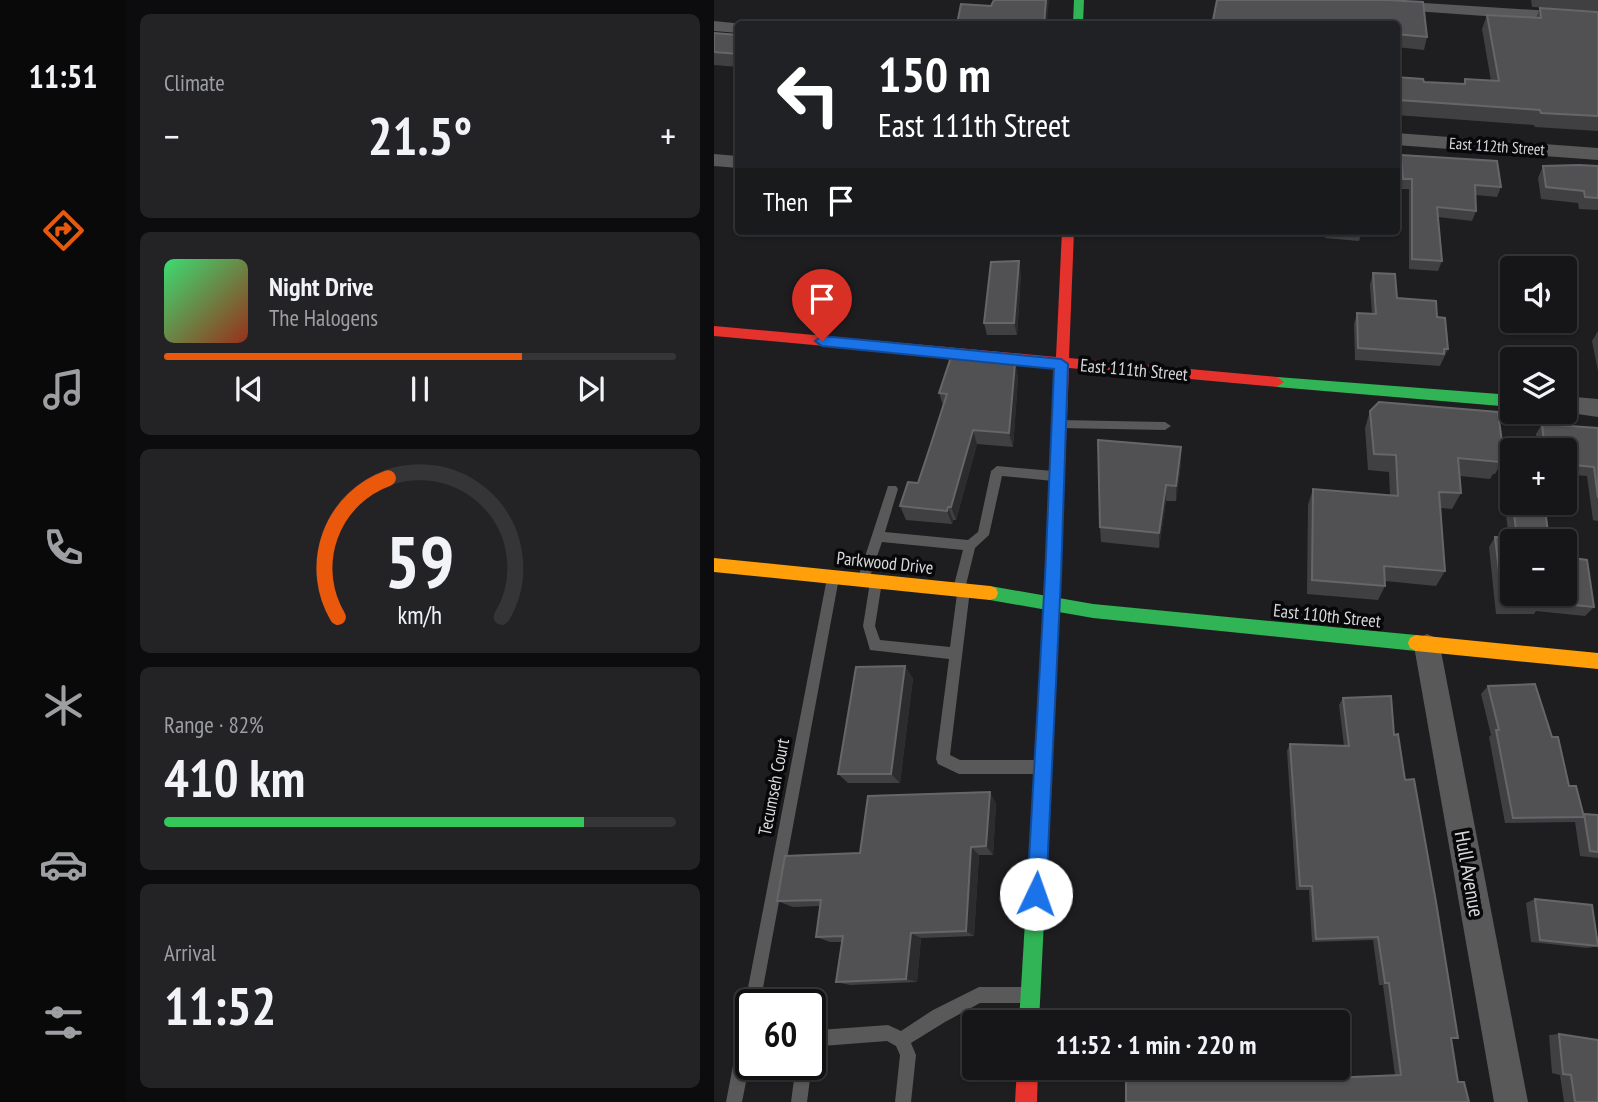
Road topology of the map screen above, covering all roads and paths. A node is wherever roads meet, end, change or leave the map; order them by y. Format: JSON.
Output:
{"nodes":[{"id":1,"x":1079,"y":0,"type":"edge"},
{"id":2,"x":1380,"y":5,"type":"edge"},
{"id":3,"x":1598,"y":19,"type":"edge"},
{"id":4,"x":1078,"y":21,"type":"edge"},
{"id":5,"x":714,"y":26,"type":"edge"},
{"id":6,"x":735,"y":28,"type":"edge"},
{"id":7,"x":1400,"y":139,"type":"edge"},
{"id":8,"x":1598,"y":153,"type":"edge"},
{"id":9,"x":714,"y":160,"type":"edge"},
{"id":10,"x":735,"y":162,"type":"edge"},
{"id":11,"x":1068,"y":235,"type":"edge"},
{"id":12,"x":714,"y":331,"type":"edge"},
{"id":13,"x":1061,"y":364,"type":"junction"},
{"id":14,"x":1500,"y":400,"type":"edge"},
{"id":15,"x":1577,"y":406,"type":"edge"},
{"id":16,"x":1598,"y":408,"type":"edge"},
{"id":17,"x":1059,"y":424,"type":"junction"},
{"id":18,"x":1165,"y":426,"type":"dead end"},
{"id":19,"x":1057,"y":477,"type":"junction"},
{"id":20,"x":892,"y":489,"type":"dead end"},
{"id":21,"x":878,"y":536,"type":"junction"},
{"id":22,"x":970,"y":545,"type":"junction"},
{"id":23,"x":714,"y":565,"type":"edge"},
{"id":24,"x":833,"y":577,"type":"junction"},
{"id":25,"x":870,"y":581,"type":"junction"},
{"id":26,"x":962,"y":590,"type":"junction"},
{"id":27,"x":1052,"y":603,"type":"junction"},
{"id":28,"x":1427,"y":646,"type":"junction"},
{"id":29,"x":956,"y":653,"type":"junction"},
{"id":30,"x":1598,"y":661,"type":"edge"},
{"id":31,"x":1044,"y":767,"type":"junction"},
{"id":32,"x":755,"y":989,"type":"edge"},
{"id":33,"x":1031,"y":995,"type":"junction"},
{"id":34,"x":1030,"y":1010,"type":"edge"},
{"id":35,"x":826,"y":1037,"type":"edge"},
{"id":36,"x":902,"y":1040,"type":"junction"},
{"id":37,"x":738,"y":1080,"type":"edge"},
{"id":38,"x":802,"y":1080,"type":"edge"},
{"id":39,"x":1028,"y":1080,"type":"edge"},
{"id":40,"x":734,"y":1102,"type":"edge"},
{"id":41,"x":799,"y":1102,"type":"edge"},
{"id":42,"x":903,"y":1102,"type":"edge"},
{"id":43,"x":1027,"y":1102,"type":"edge"},
{"id":44,"x":1511,"y":1102,"type":"edge"}],
"edges":[{"from":1,"to":4,"type":"street"},
{"from":2,"to":3,"type":"street"},
{"from":5,"to":6,"type":"street"},
{"from":7,"to":8,"type":"street","name":"East 112th Street"},
{"from":9,"to":10,"type":"street"},
{"from":11,"to":13,"type":"street"},
{"from":12,"to":13,"type":"street","name":"East 111th Street"},
{"from":13,"to":14,"type":"street","name":"East 111th Street"},
{"from":13,"to":17,"type":"street"},
{"from":15,"to":16,"type":"street"},
{"from":17,"to":18,"type":"lane"},
{"from":17,"to":19,"type":"street"},
{"from":19,"to":22,"type":"lane"},
{"from":19,"to":27,"type":"street"},
{"from":20,"to":21,"type":"lane"},
{"from":21,"to":22,"type":"lane"},
{"from":21,"to":25,"type":"lane"},
{"from":22,"to":26,"type":"lane"},
{"from":23,"to":24,"type":"street","name":"Parkwood Drive"},
{"from":24,"to":25,"type":"street","name":"Parkwood Drive"},
{"from":24,"to":32,"type":"lane","name":"Tecumseh Court"},
{"from":25,"to":26,"type":"street","name":"Parkwood Drive"},
{"from":25,"to":29,"type":"lane"},
{"from":26,"to":27,"type":"street","name":"Parkwood Drive"},
{"from":26,"to":29,"type":"lane"},
{"from":27,"to":28,"type":"street","name":"East 110th Street"},
{"from":27,"to":31,"type":"street"},
{"from":28,"to":30,"type":"street","name":"East 110th Street"},
{"from":28,"to":44,"type":"street","name":"Hull Avenue"},
{"from":29,"to":31,"type":"lane"},
{"from":31,"to":33,"type":"street"},
{"from":33,"to":34,"type":"street"},
{"from":33,"to":36,"type":"lane"},
{"from":35,"to":36,"type":"lane"},
{"from":36,"to":42,"type":"lane"},
{"from":37,"to":40,"type":"lane"},
{"from":38,"to":41,"type":"lane"},
{"from":39,"to":43,"type":"street"}]}
